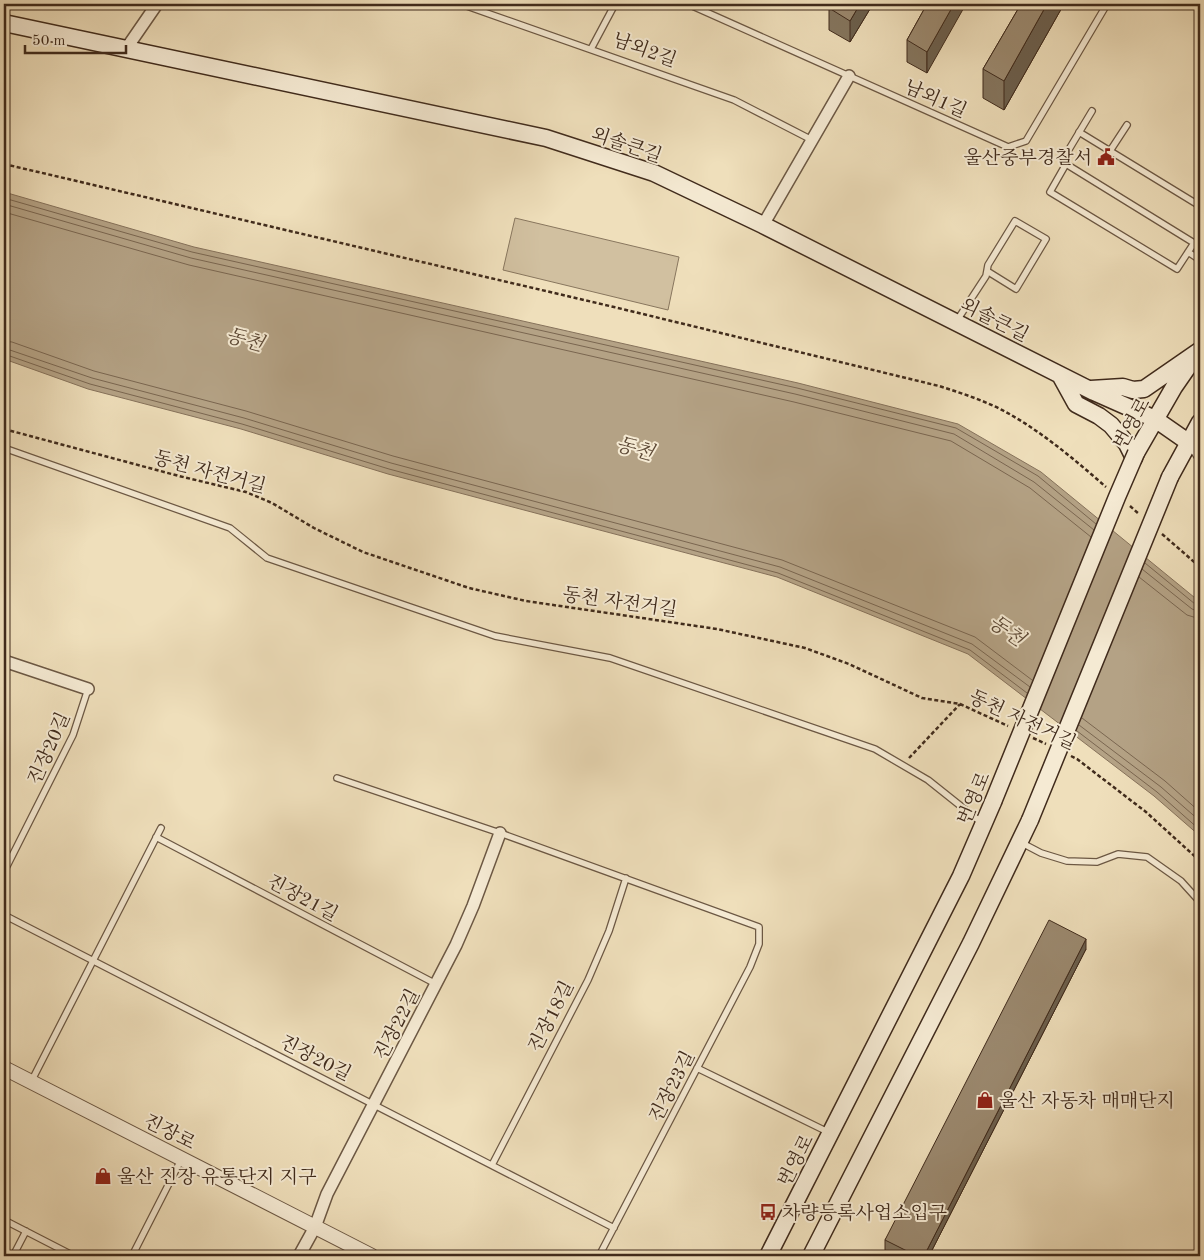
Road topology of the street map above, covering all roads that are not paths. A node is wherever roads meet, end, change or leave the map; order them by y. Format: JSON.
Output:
{"nodes":[{"id":1,"x":157,"y":4,"type":"edge"},
{"id":2,"x":460,"y":4,"type":"edge"},
{"id":3,"x":615,"y":4,"type":"edge"},
{"id":4,"x":688,"y":4,"type":"edge"},
{"id":5,"x":1107,"y":4,"type":"edge"},
{"id":6,"x":4,"y":23,"type":"edge"},
{"id":7,"x":126,"y":49,"type":"junction"},
{"id":8,"x":591,"y":49,"type":"junction"},
{"id":9,"x":849,"y":76,"type":"junction"},
{"id":10,"x":1092,"y":111,"type":"dead end"},
{"id":11,"x":1126,"y":125,"type":"dead end"},
{"id":12,"x":1079,"y":132,"type":"junction"},
{"id":13,"x":812,"y":140,"type":"junction"},
{"id":14,"x":1110,"y":151,"type":"junction"},
{"id":15,"x":1066,"y":164,"type":"junction"},
{"id":16,"x":1200,"y":206,"type":"edge"},
{"id":17,"x":763,"y":225,"type":"junction"},
{"id":18,"x":1197,"y":242,"type":"edge"},
{"id":19,"x":1188,"y":252,"type":"junction"},
{"id":20,"x":1200,"y":260,"type":"edge"},
{"id":21,"x":987,"y":271,"type":"junction"},
{"id":22,"x":956,"y":322,"type":"junction"},
{"id":23,"x":1199,"y":350,"type":"edge"},
{"id":24,"x":1060,"y":375,"type":"junction"},
{"id":25,"x":1088,"y":389,"type":"junction"},
{"id":26,"x":1155,"y":419,"type":"junction"},
{"id":27,"x":1200,"y":422,"type":"edge"},
{"id":28,"x":1188,"y":442,"type":"junction"},
{"id":29,"x":4,"y":448,"type":"edge"},
{"id":30,"x":1135,"y":456,"type":"junction"},
{"id":31,"x":1200,"y":461,"type":"edge"},
{"id":32,"x":4,"y":661,"type":"edge"},
{"id":33,"x":88,"y":689,"type":"joint"},
{"id":34,"x":337,"y":778,"type":"dead end"},
{"id":35,"x":984,"y":824,"type":"junction"},
{"id":36,"x":161,"y":828,"type":"dead end"},
{"id":37,"x":500,"y":833,"type":"junction"},
{"id":38,"x":156,"y":837,"type":"junction"},
{"id":39,"x":1020,"y":842,"type":"junction"},
{"id":40,"x":4,"y":872,"type":"edge"},
{"id":41,"x":626,"y":878,"type":"junction"},
{"id":42,"x":1200,"y":902,"type":"edge"},
{"id":43,"x":4,"y":915,"type":"edge"},
{"id":44,"x":93,"y":961,"type":"junction"},
{"id":45,"x":436,"y":984,"type":"junction"},
{"id":46,"x":4,"y":1068,"type":"edge"},
{"id":47,"x":697,"y":1068,"type":"junction"},
{"id":48,"x":31,"y":1082,"type":"junction"},
{"id":49,"x":374,"y":1104,"type":"junction"},
{"id":50,"x":831,"y":1133,"type":"junction"},
{"id":51,"x":182,"y":1158,"type":"junction"},
{"id":52,"x":492,"y":1165,"type":"junction"},
{"id":53,"x":4,"y":1220,"type":"edge"},
{"id":54,"x":314,"y":1226,"type":"junction"},
{"id":55,"x":614,"y":1228,"type":"junction"},
{"id":56,"x":26,"y":1231,"type":"junction"},
{"id":57,"x":13,"y":1256,"type":"edge"},
{"id":58,"x":74,"y":1256,"type":"edge"},
{"id":59,"x":132,"y":1256,"type":"edge"},
{"id":60,"x":299,"y":1256,"type":"edge"},
{"id":61,"x":372,"y":1256,"type":"edge"},
{"id":62,"x":599,"y":1256,"type":"edge"},
{"id":63,"x":768,"y":1256,"type":"edge"},
{"id":64,"x":811,"y":1256,"type":"edge"}],
"edges":[{"from":1,"to":7,"type":"street"},
{"from":2,"to":8,"type":"lane","name":"남외2길"},
{"from":3,"to":8,"type":"lane"},
{"from":4,"to":9,"type":"lane","name":"남외1길"},
{"from":5,"to":9,"type":"lane","name":"남외1길"},
{"from":6,"to":7,"type":"main road","name":"외솔큰길"},
{"from":7,"to":17,"type":"main road","name":"외솔큰길"},
{"from":8,"to":13,"type":"lane","name":"남외2길"},
{"from":9,"to":13,"type":"street"},
{"from":10,"to":12,"type":"lane"},
{"from":11,"to":14,"type":"lane"},
{"from":12,"to":14,"type":"lane"},
{"from":12,"to":15,"type":"lane"},
{"from":13,"to":17,"type":"street"},
{"from":14,"to":16,"type":"lane"},
{"from":15,"to":18,"type":"lane"},
{"from":15,"to":19,"type":"lane"},
{"from":17,"to":22,"type":"main road","name":"외솔큰길"},
{"from":18,"to":19,"type":"lane"},
{"from":19,"to":20,"type":"lane"},
{"from":21,"to":21,"type":"lane"},
{"from":21,"to":22,"type":"lane"},
{"from":22,"to":24,"type":"main road","name":"외솔큰길"},
{"from":23,"to":25,"type":"main road"},
{"from":23,"to":26,"type":"main road","name":"번영로"},
{"from":24,"to":25,"type":"main road","name":"외솔큰길"},
{"from":24,"to":30,"type":"main road"},
{"from":25,"to":26,"type":"main road","name":"외솔큰길"},
{"from":26,"to":28,"type":"main road","name":"외솔큰길"},
{"from":26,"to":30,"type":"main road","name":"번영로"},
{"from":27,"to":28,"type":"main road"},
{"from":28,"to":31,"type":"lane"},
{"from":28,"to":39,"type":"main road","bridge":true},
{"from":29,"to":35,"type":"lane"},
{"from":30,"to":35,"type":"main road","name":"번영로","bridge":true},
{"from":32,"to":33,"type":"street"},
{"from":33,"to":40,"type":"lane","name":"진장20길"},
{"from":34,"to":37,"type":"lane"},
{"from":35,"to":50,"type":"main road","name":"번영로"},
{"from":36,"to":38,"type":"lane"},
{"from":37,"to":41,"type":"lane"},
{"from":37,"to":45,"type":"street","name":"진장22길"},
{"from":38,"to":44,"type":"lane"},
{"from":38,"to":45,"type":"lane","name":"진장21길"},
{"from":39,"to":42,"type":"lane"},
{"from":39,"to":64,"type":"main road"},
{"from":41,"to":47,"type":"lane","name":"진장23길"},
{"from":41,"to":52,"type":"lane","name":"진장18길"},
{"from":43,"to":44,"type":"lane","name":"진장20길"},
{"from":44,"to":48,"type":"lane"},
{"from":44,"to":49,"type":"lane","name":"진장20길"},
{"from":45,"to":49,"type":"street","name":"진장22길"},
{"from":46,"to":48,"type":"street","name":"진장로"},
{"from":47,"to":50,"type":"lane"},
{"from":47,"to":55,"type":"lane","name":"진장23길"},
{"from":48,"to":51,"type":"street","name":"진장로"},
{"from":49,"to":52,"type":"lane","name":"진장20길"},
{"from":49,"to":54,"type":"street","name":"진장22길"},
{"from":50,"to":63,"type":"main road","name":"번영로"},
{"from":51,"to":54,"type":"street","name":"진장로"},
{"from":51,"to":59,"type":"lane"},
{"from":52,"to":55,"type":"lane","name":"진장20길"},
{"from":53,"to":56,"type":"lane"},
{"from":54,"to":60,"type":"street","name":"진장22길"},
{"from":54,"to":61,"type":"street","name":"진장로"},
{"from":55,"to":62,"type":"lane","name":"진장23길"},
{"from":56,"to":57,"type":"lane"},
{"from":56,"to":58,"type":"lane"}]}
